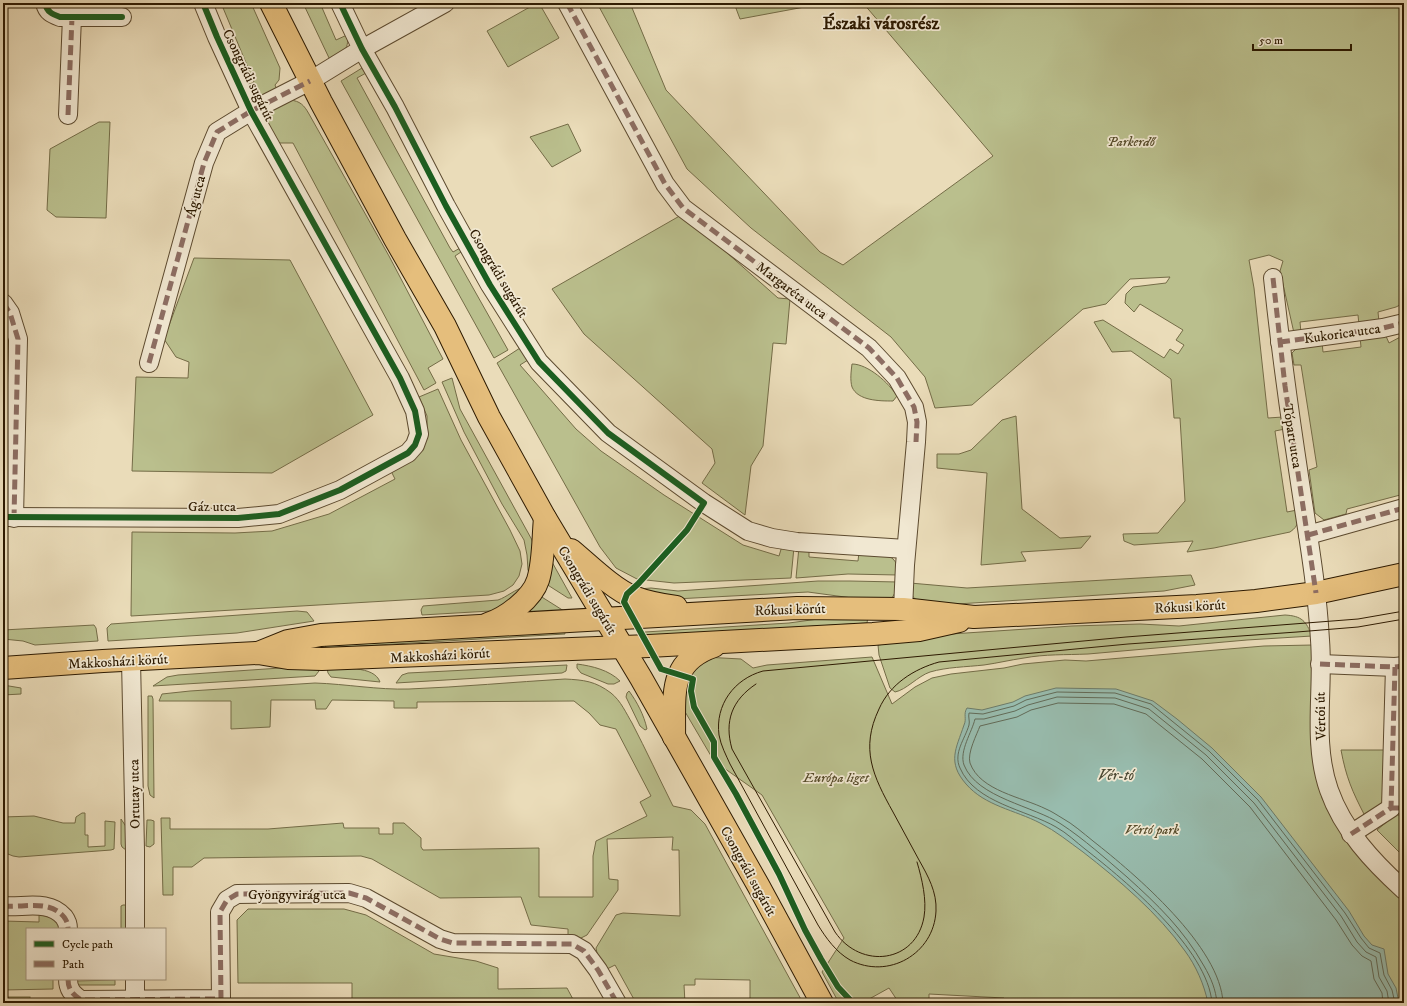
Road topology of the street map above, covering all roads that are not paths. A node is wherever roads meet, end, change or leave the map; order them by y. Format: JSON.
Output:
{"nodes":[{"id":1,"x":45,"y":3,"type":"edge"},
{"id":2,"x":203,"y":3,"type":"edge"},
{"id":3,"x":271,"y":3,"type":"edge"},
{"id":4,"x":340,"y":3,"type":"edge"},
{"id":5,"x":445,"y":3,"type":"edge"},
{"id":6,"x":567,"y":3,"type":"edge"},
{"id":7,"x":72,"y":16,"type":"junction"},
{"id":8,"x":122,"y":17,"type":"dead end"},
{"id":9,"x":362,"y":49,"type":"junction"},
{"id":10,"x":310,"y":81,"type":"junction"},
{"id":11,"x":251,"y":111,"type":"junction"},
{"id":12,"x":68,"y":115,"type":"dead end"},
{"id":13,"x":1273,"y":278,"type":"dead end"},
{"id":14,"x":3,"y":303,"type":"edge"},
{"id":15,"x":1404,"y":323,"type":"edge"},
{"id":16,"x":1280,"y":342,"type":"junction"},
{"id":17,"x":149,"y":363,"type":"dead end"},
{"id":18,"x":408,"y":453,"type":"joint"},
{"id":19,"x":1404,"y":508,"type":"edge"},
{"id":20,"x":8,"y":518,"type":"edge"},
{"id":21,"x":545,"y":518,"type":"junction"},
{"id":22,"x":1308,"y":535,"type":"junction"},
{"id":23,"x":557,"y":538,"type":"junction"},
{"id":24,"x":906,"y":549,"type":"junction"},
{"id":25,"x":1404,"y":574,"type":"edge"},
{"id":26,"x":1316,"y":593,"type":"junction"},
{"id":27,"x":903,"y":608,"type":"junction"},
{"id":28,"x":713,"y":613,"type":"junction"},
{"id":29,"x":974,"y":617,"type":"junction"},
{"id":30,"x":605,"y":619,"type":"junction"},
{"id":31,"x":481,"y":626,"type":"junction"},
{"id":32,"x":919,"y":630,"type":"junction"},
{"id":33,"x":880,"y":634,"type":"junction"},
{"id":34,"x":724,"y":642,"type":"junction"},
{"id":35,"x":622,"y":648,"type":"junction"},
{"id":36,"x":258,"y":653,"type":"junction"},
{"id":37,"x":131,"y":660,"type":"junction"},
{"id":38,"x":1320,"y":664,"type":"junction"},
{"id":39,"x":1399,"y":667,"type":"edge"},
{"id":40,"x":3,"y":668,"type":"edge"},
{"id":41,"x":674,"y":738,"type":"junction"},
{"id":42,"x":1397,"y":808,"type":"edge"},
{"id":43,"x":1351,"y":834,"type":"junction"},
{"id":44,"x":1404,"y":890,"type":"edge"},
{"id":45,"x":3,"y":906,"type":"edge"},
{"id":46,"x":68,"y":928,"type":"edge"},
{"id":47,"x":135,"y":928,"type":"edge"},
{"id":48,"x":68,"y":980,"type":"edge"},
{"id":49,"x":135,"y":980,"type":"edge"},
{"id":50,"x":134,"y":1001,"type":"edge"},
{"id":51,"x":220,"y":1001,"type":"edge"},
{"id":52,"x":617,"y":1003,"type":"edge"},
{"id":53,"x":822,"y":1003,"type":"edge"}],
"edges":[{"from":1,"to":7,"type":"street"},
{"from":2,"to":11,"type":"street","name":"Csongrádi sugárút"},
{"from":3,"to":10,"type":"main road","name":"Csongrádi sugárút"},
{"from":4,"to":9,"type":"street","name":"Csongrádi sugárút"},
{"from":5,"to":9,"type":"street","name":"Ág utca"},
{"from":6,"to":24,"type":"street","name":"Margaréta utca"},
{"from":7,"to":8,"type":"street"},
{"from":7,"to":12,"type":"street"},
{"from":9,"to":10,"type":"street","name":"Ág utca"},
{"from":9,"to":24,"type":"street","name":"Csongrádi sugárút"},
{"from":10,"to":11,"type":"street","name":"Ág utca"},
{"from":10,"to":21,"type":"main road","name":"Csongrádi sugárút"},
{"from":11,"to":17,"type":"street","name":"Ág utca"},
{"from":11,"to":18,"type":"street","name":"Csongrádi sugárút"},
{"from":13,"to":16,"type":"street","name":"Tópart utca"},
{"from":14,"to":20,"type":"street"},
{"from":15,"to":16,"type":"street","name":"Kukorica utca"},
{"from":16,"to":22,"type":"street","name":"Tópart utca"},
{"from":18,"to":20,"type":"street","name":"Gáz utca"},
{"from":19,"to":22,"type":"street"},
{"from":21,"to":23,"type":"main road","name":"Csongrádi sugárút"},
{"from":21,"to":31,"type":"main road"},
{"from":22,"to":26,"type":"street","name":"Tópart utca"},
{"from":23,"to":28,"type":"main road"},
{"from":23,"to":30,"type":"main road","name":"Csongrádi sugárút"},
{"from":24,"to":27,"type":"street","name":"Margaréta utca"},
{"from":25,"to":26,"type":"main road","name":"Rókusi körút"},
{"from":26,"to":29,"type":"main road","name":"Rókusi körút"},
{"from":26,"to":38,"type":"street","name":"Vértói út"},
{"from":27,"to":28,"type":"main road","name":"Rókusi körút"},
{"from":27,"to":29,"type":"main road","name":"Rókusi körút"},
{"from":27,"to":32,"type":"main road"},
{"from":27,"to":33,"type":"main road"},
{"from":28,"to":30,"type":"main road","name":"Rókusi körút"},
{"from":29,"to":32,"type":"main road","name":"Rókusi körút"},
{"from":30,"to":31,"type":"main road","name":"Makkosházi körút"},
{"from":30,"to":35,"type":"main road","name":"Csongrádi sugárút"},
{"from":31,"to":36,"type":"main road","name":"Makkosházi körút"},
{"from":32,"to":33,"type":"main road","name":"Rókusi körút"},
{"from":33,"to":34,"type":"main road","name":"Rókusi körút"},
{"from":34,"to":35,"type":"main road","name":"Rókusi körút"},
{"from":34,"to":41,"type":"main road"},
{"from":35,"to":36,"type":"main road","name":"Makkosházi körút"},
{"from":35,"to":41,"type":"main road","name":"Csongrádi sugárút"},
{"from":36,"to":37,"type":"main road","name":"Makkosházi körút"},
{"from":37,"to":40,"type":"main road","name":"Makkosházi körút"},
{"from":37,"to":47,"type":"street","name":"Ortutay utca"},
{"from":38,"to":39,"type":"street"},
{"from":38,"to":43,"type":"street","name":"Vértói út"},
{"from":39,"to":42,"type":"street"},
{"from":41,"to":53,"type":"main road","name":"Csongrádi sugárút"},
{"from":42,"to":43,"type":"street"},
{"from":43,"to":44,"type":"street","name":"Vértói út"},
{"from":45,"to":46,"type":"street"},
{"from":48,"to":50,"type":"street","name":"Gyöngyvirág utca"},
{"from":49,"to":50,"type":"street"},
{"from":50,"to":51,"type":"street","name":"Gyöngyvirág utca"},
{"from":51,"to":52,"type":"street","name":"Gyöngyvirág utca"}]}
